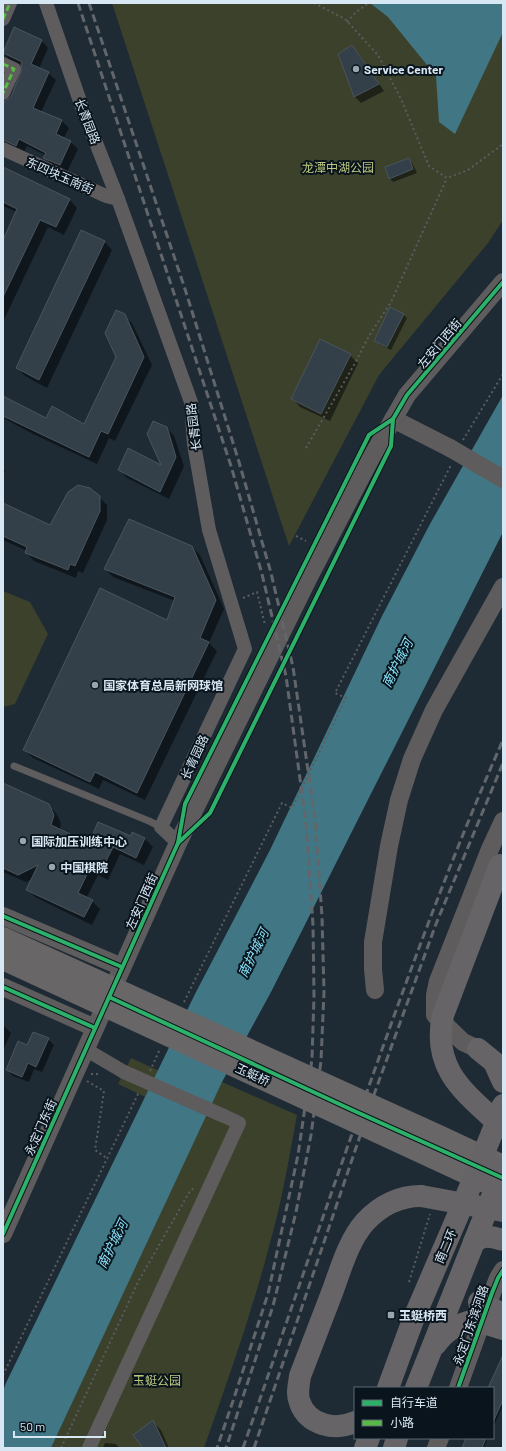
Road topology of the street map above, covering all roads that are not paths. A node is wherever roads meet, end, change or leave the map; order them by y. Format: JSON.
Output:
{"nodes":[{"id":1,"x":10,"y":3,"type":"edge"},
{"id":2,"x":46,"y":3,"type":"edge"},
{"id":3,"x":3,"y":19,"type":"edge"},
{"id":4,"x":3,"y":64,"type":"edge"},
{"id":5,"x":3,"y":93,"type":"edge"},
{"id":6,"x":3,"y":149,"type":"edge"},
{"id":7,"x":118,"y":199,"type":"junction"},
{"id":8,"x":503,"y":282,"type":"edge"},
{"id":9,"x":393,"y":419,"type":"junction"},
{"id":10,"x":503,"y":479,"type":"edge"},
{"id":11,"x":503,"y":587,"type":"edge"},
{"id":12,"x":14,"y":766,"type":"dead end"},
{"id":13,"x":503,"y":821,"type":"edge"},
{"id":14,"x":161,"y":827,"type":"junction"},
{"id":15,"x":178,"y":843,"type":"junction"},
{"id":16,"x":501,"y":862,"type":"edge"},
{"id":17,"x":3,"y":916,"type":"edge"},
{"id":18,"x":3,"y":938,"type":"edge"},
{"id":19,"x":76,"y":947,"type":"junction"},
{"id":20,"x":3,"y":959,"type":"edge"},
{"id":21,"x":122,"y":967,"type":"junction"},
{"id":22,"x":3,"y":987,"type":"edge"},
{"id":23,"x":375,"y":990,"type":"dead end"},
{"id":24,"x":109,"y":996,"type":"junction"},
{"id":25,"x":49,"y":1008,"type":"junction"},
{"id":26,"x":95,"y":1028,"type":"junction"},
{"id":27,"x":503,"y":1048,"type":"edge"},
{"id":28,"x":85,"y":1049,"type":"junction"},
{"id":29,"x":478,"y":1049,"type":"junction"},
{"id":30,"x":503,"y":1082,"type":"edge"},
{"id":31,"x":503,"y":1105,"type":"edge"},
{"id":32,"x":498,"y":1130,"type":"edge"},
{"id":33,"x":503,"y":1167,"type":"edge"},
{"id":34,"x":503,"y":1178,"type":"edge"},
{"id":35,"x":495,"y":1206,"type":"edge"},
{"id":36,"x":3,"y":1234,"type":"edge"},
{"id":37,"x":503,"y":1240,"type":"edge"},
{"id":38,"x":471,"y":1250,"type":"junction"},
{"id":39,"x":503,"y":1270,"type":"edge"},
{"id":40,"x":476,"y":1311,"type":"junction"},
{"id":41,"x":503,"y":1314,"type":"edge"},
{"id":42,"x":503,"y":1328,"type":"edge"},
{"id":43,"x":429,"y":1352,"type":"junction"},
{"id":44,"x":388,"y":1387,"type":"edge"},
{"id":45,"x":416,"y":1387,"type":"edge"},
{"id":46,"x":458,"y":1387,"type":"edge"},
{"id":47,"x":354,"y":1422,"type":"edge"},
{"id":48,"x":89,"y":1448,"type":"edge"}],
"edges":[{"from":1,"to":3,"type":"street"},
{"from":2,"to":7,"type":"street","name":"长青园路"},
{"from":4,"to":5,"type":"street"},
{"from":6,"to":7,"type":"street","name":"东四块玉南街"},
{"from":7,"to":14,"type":"street","name":"长青园路"},
{"from":8,"to":9,"type":"street","name":"左安门西街"},
{"from":9,"to":10,"type":"street","bridge":true},
{"from":9,"to":15,"type":"street","name":"左安门西街"},
{"from":11,"to":23,"type":"street"},
{"from":12,"to":14,"type":"lane"},
{"from":13,"to":29,"type":"street"},
{"from":14,"to":15,"type":"street"},
{"from":15,"to":21,"type":"street","name":"左安门西街"},
{"from":16,"to":32,"type":"highway","bridge":true},
{"from":17,"to":19,"type":"street"},
{"from":18,"to":33,"type":"main road","name":"玉蜓桥","bridge":true},
{"from":19,"to":21,"type":"street"},
{"from":19,"to":25,"type":"street"},
{"from":20,"to":35,"type":"main road","name":"玉蜓桥","bridge":true},
{"from":21,"to":24,"type":"street","name":"左安门西街"},
{"from":22,"to":25,"type":"street"},
{"from":24,"to":26,"type":"street","name":"永定门东街"},
{"from":24,"to":34,"type":"street"},
{"from":25,"to":26,"type":"street"},
{"from":26,"to":28,"type":"street","name":"永定门东街"},
{"from":27,"to":29,"type":"highway"},
{"from":28,"to":36,"type":"street","name":"永定门东街"},
{"from":28,"to":48,"type":"street","bridge":true},
{"from":29,"to":30,"type":"highway"},
{"from":31,"to":32,"type":"highway","name":"南二环"},
{"from":32,"to":44,"type":"highway","name":"南二环","bridge":true},
{"from":33,"to":35,"type":"highway","bridge":true},
{"from":35,"to":37,"type":"highway"},
{"from":35,"to":38,"type":"highway"},
{"from":35,"to":47,"type":"highway","bridge":true},
{"from":37,"to":38,"type":"highway"},
{"from":38,"to":40,"type":"highway"},
{"from":38,"to":43,"type":"highway"},
{"from":39,"to":46,"type":"street","name":"永定门东滨河路"},
{"from":40,"to":41,"type":"highway","bridge":true},
{"from":40,"to":42,"type":"highway","bridge":true},
{"from":40,"to":43,"type":"highway"},
{"from":43,"to":45,"type":"highway"}]}
